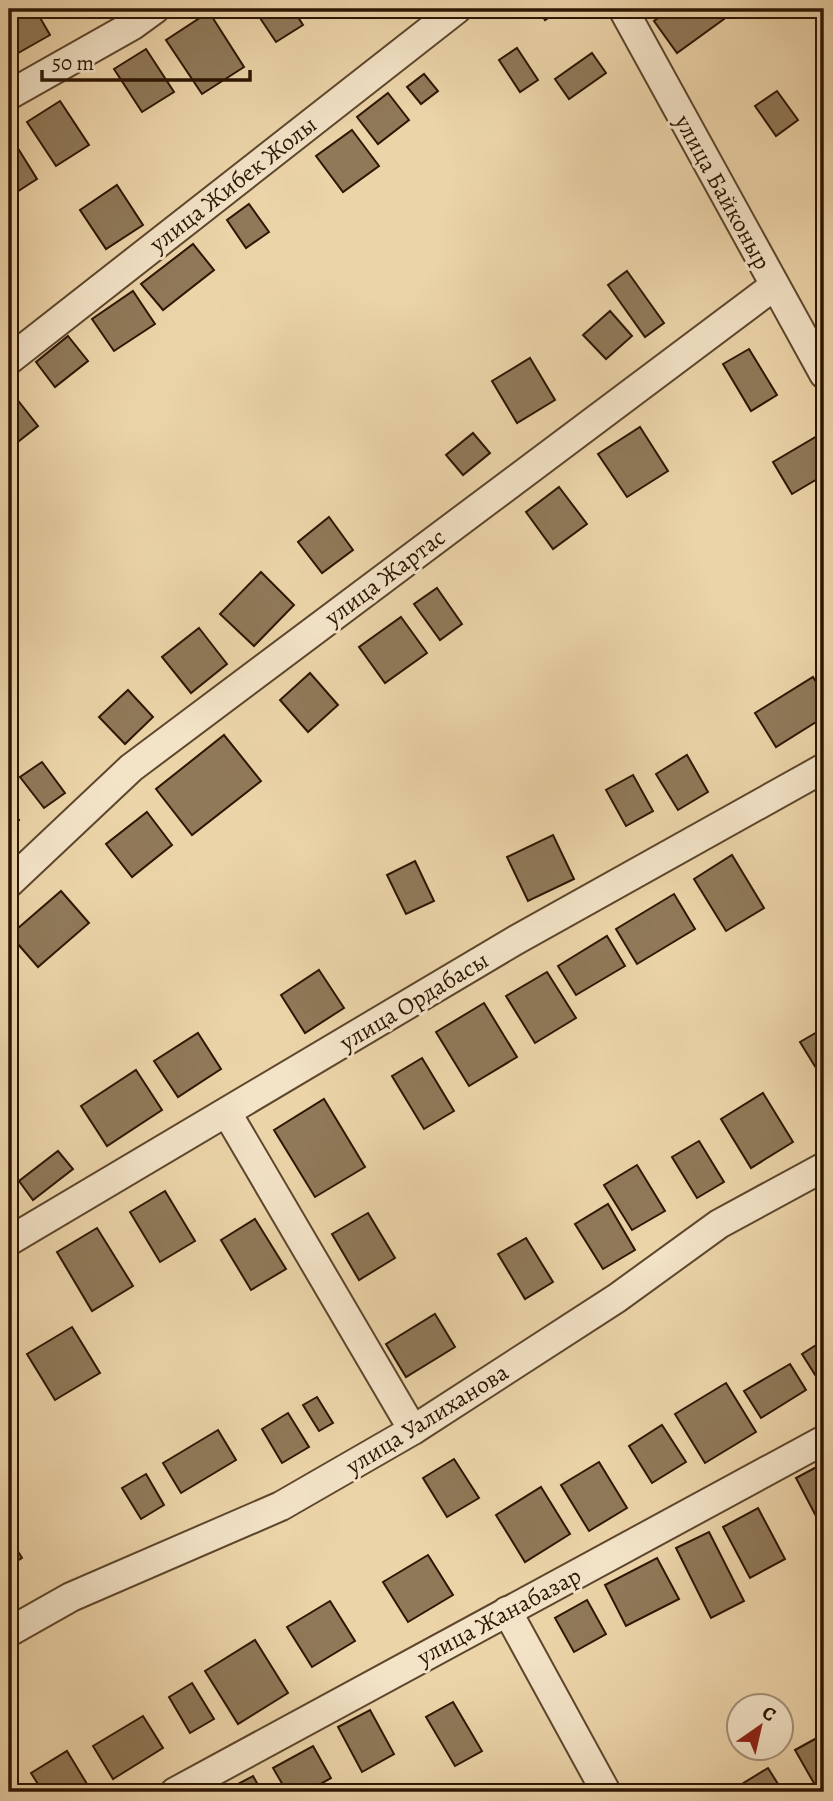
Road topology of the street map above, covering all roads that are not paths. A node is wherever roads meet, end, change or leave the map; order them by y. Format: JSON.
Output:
{"nodes":[{"id":1,"x":155,"y":9,"type":"edge"},
{"id":2,"x":457,"y":9,"type":"edge"},
{"id":3,"x":623,"y":9,"type":"edge"},
{"id":4,"x":9,"y":95,"type":"edge"},
{"id":5,"x":774,"y":286,"type":"junction"},
{"id":6,"x":9,"y":360,"type":"edge"},
{"id":7,"x":823,"y":369,"type":"edge"},
{"id":8,"x":824,"y":768,"type":"edge"},
{"id":9,"x":9,"y":883,"type":"edge"},
{"id":10,"x":227,"y":1113,"type":"junction"},
{"id":11,"x":824,"y":1167,"type":"edge"},
{"id":12,"x":9,"y":1241,"type":"edge"},
{"id":13,"x":413,"y":1430,"type":"junction"},
{"id":14,"x":824,"y":1440,"type":"edge"},
{"id":15,"x":507,"y":1611,"type":"junction"},
{"id":16,"x":9,"y":1632,"type":"edge"},
{"id":17,"x":175,"y":1792,"type":"edge"},
{"id":18,"x":606,"y":1792,"type":"edge"}],
"edges":[{"from":1,"to":4,"type":"street"},
{"from":2,"to":6,"type":"street","name":"улица Жибек Жолы"},
{"from":3,"to":5,"type":"street","name":"улица Байконыр"},
{"from":5,"to":7,"type":"street","name":"улица Байконыр"},
{"from":5,"to":9,"type":"street","name":"улица Жартас"},
{"from":8,"to":10,"type":"street","name":"улица Ордабасы"},
{"from":10,"to":12,"type":"street","name":"улица Ордабасы"},
{"from":10,"to":13,"type":"street"},
{"from":11,"to":13,"type":"street","name":"улица Уалиханова"},
{"from":13,"to":16,"type":"street","name":"улица Уалиханова"},
{"from":14,"to":15,"type":"street","name":"улица Жанабазар"},
{"from":15,"to":17,"type":"street","name":"улица Жанабазар"},
{"from":15,"to":18,"type":"street"}]}
